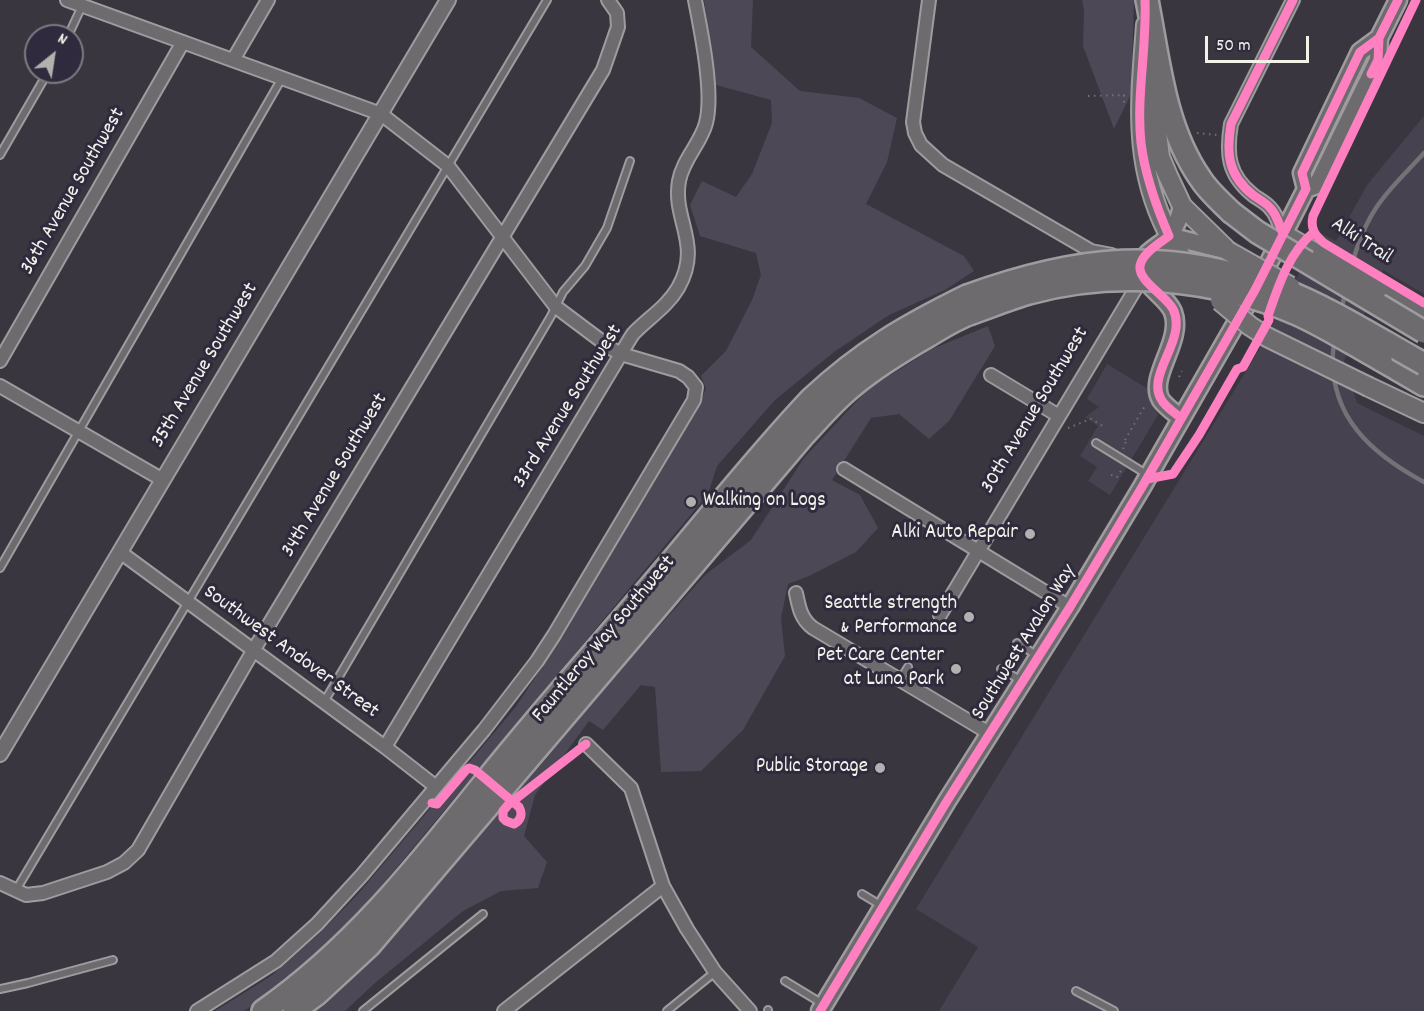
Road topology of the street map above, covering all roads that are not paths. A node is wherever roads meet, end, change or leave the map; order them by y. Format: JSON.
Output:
{"nodes":[{"id":1,"x":268,"y":0,"type":"edge"},
{"id":2,"x":448,"y":0,"type":"edge"},
{"id":3,"x":547,"y":0,"type":"edge"},
{"id":4,"x":608,"y":0,"type":"edge"},
{"id":5,"x":695,"y":0,"type":"edge"},
{"id":6,"x":929,"y":0,"type":"edge"},
{"id":7,"x":1146,"y":0,"type":"edge"},
{"id":8,"x":1293,"y":0,"type":"edge"},
{"id":9,"x":1398,"y":0,"type":"edge"},
{"id":10,"x":74,"y":2,"type":"edge"},
{"id":11,"x":71,"y":24,"type":"edge"},
{"id":12,"x":1146,"y":25,"type":"junction"},
{"id":13,"x":183,"y":42,"type":"junction"},
{"id":14,"x":233,"y":60,"type":"junction"},
{"id":15,"x":282,"y":78,"type":"junction"},
{"id":16,"x":41,"y":84,"type":"edge"},
{"id":17,"x":381,"y":114,"type":"junction"},
{"id":18,"x":0,"y":155,"type":"edge"},
{"id":19,"x":630,"y":161,"type":"dead end"},
{"id":20,"x":448,"y":166,"type":"junction"},
{"id":21,"x":1182,"y":206,"type":"junction"},
{"id":22,"x":1283,"y":234,"type":"junction"},
{"id":23,"x":1169,"y":236,"type":"junction"},
{"id":24,"x":502,"y":237,"type":"junction"},
{"id":25,"x":1228,"y":251,"type":"junction"},
{"id":26,"x":1146,"y":254,"type":"junction"},
{"id":27,"x":1143,"y":278,"type":"junction"},
{"id":28,"x":1255,"y":290,"type":"junction"},
{"id":29,"x":968,"y":305,"type":"junction"},
{"id":30,"x":556,"y":307,"type":"junction"},
{"id":31,"x":1424,"y":316,"type":"edge"},
{"id":32,"x":1424,"y":332,"type":"edge"},
{"id":33,"x":621,"y":354,"type":"junction"},
{"id":34,"x":1424,"y":355,"type":"edge"},
{"id":35,"x":0,"y":361,"type":"edge"},
{"id":36,"x":1424,"y":364,"type":"edge"},
{"id":37,"x":991,"y":375,"type":"dead end"},
{"id":38,"x":1424,"y":385,"type":"edge"},
{"id":39,"x":0,"y":386,"type":"edge"},
{"id":40,"x":1424,"y":396,"type":"edge"},
{"id":41,"x":1424,"y":413,"type":"edge"},
{"id":42,"x":1059,"y":416,"type":"junction"},
{"id":43,"x":1181,"y":418,"type":"junction"},
{"id":44,"x":78,"y":432,"type":"junction"},
{"id":45,"x":1096,"y":443,"type":"dead end"},
{"id":46,"x":844,"y":469,"type":"dead end"},
{"id":47,"x":1149,"y":475,"type":"junction"},
{"id":48,"x":163,"y":480,"type":"junction"},
{"id":49,"x":979,"y":550,"type":"junction"},
{"id":50,"x":120,"y":552,"type":"junction"},
{"id":51,"x":0,"y":568,"type":"edge"},
{"id":52,"x":796,"y":593,"type":"dead end"},
{"id":53,"x":188,"y":602,"type":"junction"},
{"id":54,"x":1070,"y":607,"type":"junction"},
{"id":55,"x":940,"y":615,"type":"dead end"},
{"id":56,"x":1017,"y":644,"type":"dead end"},
{"id":57,"x":253,"y":651,"type":"junction"},
{"id":58,"x":1038,"y":656,"type":"junction"},
{"id":59,"x":908,"y":667,"type":"dead end"},
{"id":60,"x":1001,"y":669,"type":"dead end"},
{"id":61,"x":900,"y":680,"type":"junction"},
{"id":62,"x":1022,"y":681,"type":"junction"},
{"id":63,"x":324,"y":702,"type":"junction"},
{"id":64,"x":989,"y":733,"type":"junction"},
{"id":65,"x":586,"y":744,"type":"dead end"},
{"id":66,"x":385,"y":747,"type":"junction"},
{"id":67,"x":0,"y":754,"type":"edge"},
{"id":68,"x":435,"y":786,"type":"junction"},
{"id":69,"x":0,"y":882,"type":"edge"},
{"id":70,"x":663,"y":886,"type":"junction"},
{"id":71,"x":21,"y":893,"type":"junction"},
{"id":72,"x":862,"y":894,"type":"dead end"},
{"id":73,"x":883,"y":906,"type":"junction"},
{"id":74,"x":483,"y":914,"type":"dead end"},
{"id":75,"x":112,"y":960,"type":"dead end"},
{"id":76,"x":715,"y":972,"type":"junction"},
{"id":77,"x":785,"y":981,"type":"dead end"},
{"id":78,"x":0,"y":989,"type":"edge"},
{"id":79,"x":1076,"y":991,"type":"dead end"},
{"id":80,"x":822,"y":1008,"type":"edge"},
{"id":81,"x":197,"y":1011,"type":"edge"},
{"id":82,"x":263,"y":1011,"type":"edge"},
{"id":83,"x":294,"y":1011,"type":"edge"},
{"id":84,"x":363,"y":1011,"type":"edge"},
{"id":85,"x":504,"y":1011,"type":"edge"},
{"id":86,"x":667,"y":1011,"type":"edge"},
{"id":87,"x":750,"y":1011,"type":"edge"},
{"id":88,"x":1114,"y":1011,"type":"edge"}],
"edges":[{"from":1,"to":14,"type":"street"},
{"from":2,"to":17,"type":"street","name":"35th Avenue Southwest"},
{"from":3,"to":20,"type":"lane"},
{"from":4,"to":24,"type":"street","name":"34th Avenue Southwest"},
{"from":5,"to":33,"type":"street","name":"33rd Avenue Southwest"},
{"from":6,"to":26,"type":"street"},
{"from":7,"to":12,"type":"main road"},
{"from":7,"to":32,"type":"highway","bridge":true},
{"from":8,"to":22,"type":"street"},
{"from":9,"to":22,"type":"main road","name":"Southwest Avalon Way"},
{"from":10,"to":11,"type":"lane"},
{"from":10,"to":13,"type":"street"},
{"from":12,"to":21,"type":"main road"},
{"from":12,"to":23,"type":"main road"},
{"from":13,"to":14,"type":"street"},
{"from":13,"to":35,"type":"street","name":"36th Avenue Southwest"},
{"from":14,"to":15,"type":"street"},
{"from":15,"to":17,"type":"street"},
{"from":15,"to":44,"type":"lane"},
{"from":16,"to":18,"type":"lane"},
{"from":17,"to":20,"type":"street"},
{"from":17,"to":48,"type":"street","name":"35th Avenue Southwest"},
{"from":19,"to":30,"type":"lane"},
{"from":20,"to":24,"type":"street"},
{"from":20,"to":53,"type":"lane"},
{"from":21,"to":23,"type":"main road"},
{"from":21,"to":25,"type":"main road"},
{"from":22,"to":28,"type":"main road","name":"Southwest Avalon Way"},
{"from":22,"to":31,"type":"main road","bridge":true},
{"from":23,"to":25,"type":"main road"},
{"from":23,"to":26,"type":"main road"},
{"from":23,"to":41,"type":"main road","bridge":true},
{"from":24,"to":30,"type":"street"},
{"from":24,"to":57,"type":"street","name":"34th Avenue Southwest"},
{"from":25,"to":34,"type":"main road","bridge":true},
{"from":26,"to":27,"type":"main road","name":"30th Avenue Southwest"},
{"from":27,"to":42,"type":"street","name":"30th Avenue Southwest"},
{"from":27,"to":43,"type":"main road"},
{"from":28,"to":40,"type":"main road","bridge":true},
{"from":28,"to":43,"type":"main road","name":"Southwest Avalon Way"},
{"from":29,"to":36,"type":"highway","bridge":true},
{"from":29,"to":38,"type":"highway","bridge":true},
{"from":29,"to":82,"type":"highway","name":"Fauntleroy Way Southwest"},
{"from":29,"to":83,"type":"highway","name":"Fauntleroy Way Southwest"},
{"from":30,"to":33,"type":"street"},
{"from":30,"to":63,"type":"lane"},
{"from":33,"to":66,"type":"street","name":"33rd Avenue Southwest"},
{"from":33,"to":68,"type":"street","name":"Fauntleroy Way Southwest"},
{"from":37,"to":42,"type":"street"},
{"from":39,"to":44,"type":"street"},
{"from":42,"to":49,"type":"street","name":"30th Avenue Southwest"},
{"from":43,"to":47,"type":"main road","name":"Southwest Avalon Way"},
{"from":44,"to":48,"type":"street"},
{"from":44,"to":51,"type":"lane"},
{"from":45,"to":47,"type":"lane"},
{"from":46,"to":49,"type":"street"},
{"from":47,"to":54,"type":"main road","name":"Southwest Avalon Way"},
{"from":48,"to":50,"type":"street","name":"35th Avenue Southwest"},
{"from":49,"to":54,"type":"street"},
{"from":49,"to":55,"type":"street","name":"30th Avenue Southwest"},
{"from":50,"to":53,"type":"street","name":"Southwest Andover Street"},
{"from":50,"to":67,"type":"street","name":"35th Avenue Southwest"},
{"from":52,"to":61,"type":"street"},
{"from":53,"to":57,"type":"street","name":"Southwest Andover Street"},
{"from":53,"to":71,"type":"lane"},
{"from":54,"to":58,"type":"main road","name":"Southwest Avalon Way"},
{"from":56,"to":58,"type":"lane"},
{"from":57,"to":63,"type":"street","name":"Southwest Andover Street"},
{"from":57,"to":71,"type":"street","name":"34th Avenue Southwest"},
{"from":58,"to":62,"type":"main road","name":"Southwest Avalon Way"},
{"from":59,"to":61,"type":"lane"},
{"from":60,"to":62,"type":"lane"},
{"from":61,"to":64,"type":"street"},
{"from":62,"to":64,"type":"main road","name":"Southwest Avalon Way"},
{"from":63,"to":66,"type":"street","name":"Southwest Andover Street"},
{"from":64,"to":73,"type":"main road","name":"Southwest Avalon Way"},
{"from":65,"to":70,"type":"street"},
{"from":66,"to":68,"type":"street","name":"Southwest Andover Street"},
{"from":68,"to":81,"type":"street","name":"Fauntleroy Way Southwest"},
{"from":69,"to":71,"type":"street"},
{"from":70,"to":76,"type":"street"},
{"from":70,"to":85,"type":"street"},
{"from":72,"to":73,"type":"lane"},
{"from":73,"to":80,"type":"main road","name":"Southwest Avalon Way"},
{"from":74,"to":84,"type":"lane"},
{"from":75,"to":78,"type":"lane"},
{"from":76,"to":86,"type":"lane"},
{"from":76,"to":87,"type":"street"},
{"from":77,"to":80,"type":"lane"},
{"from":79,"to":88,"type":"lane"}]}
